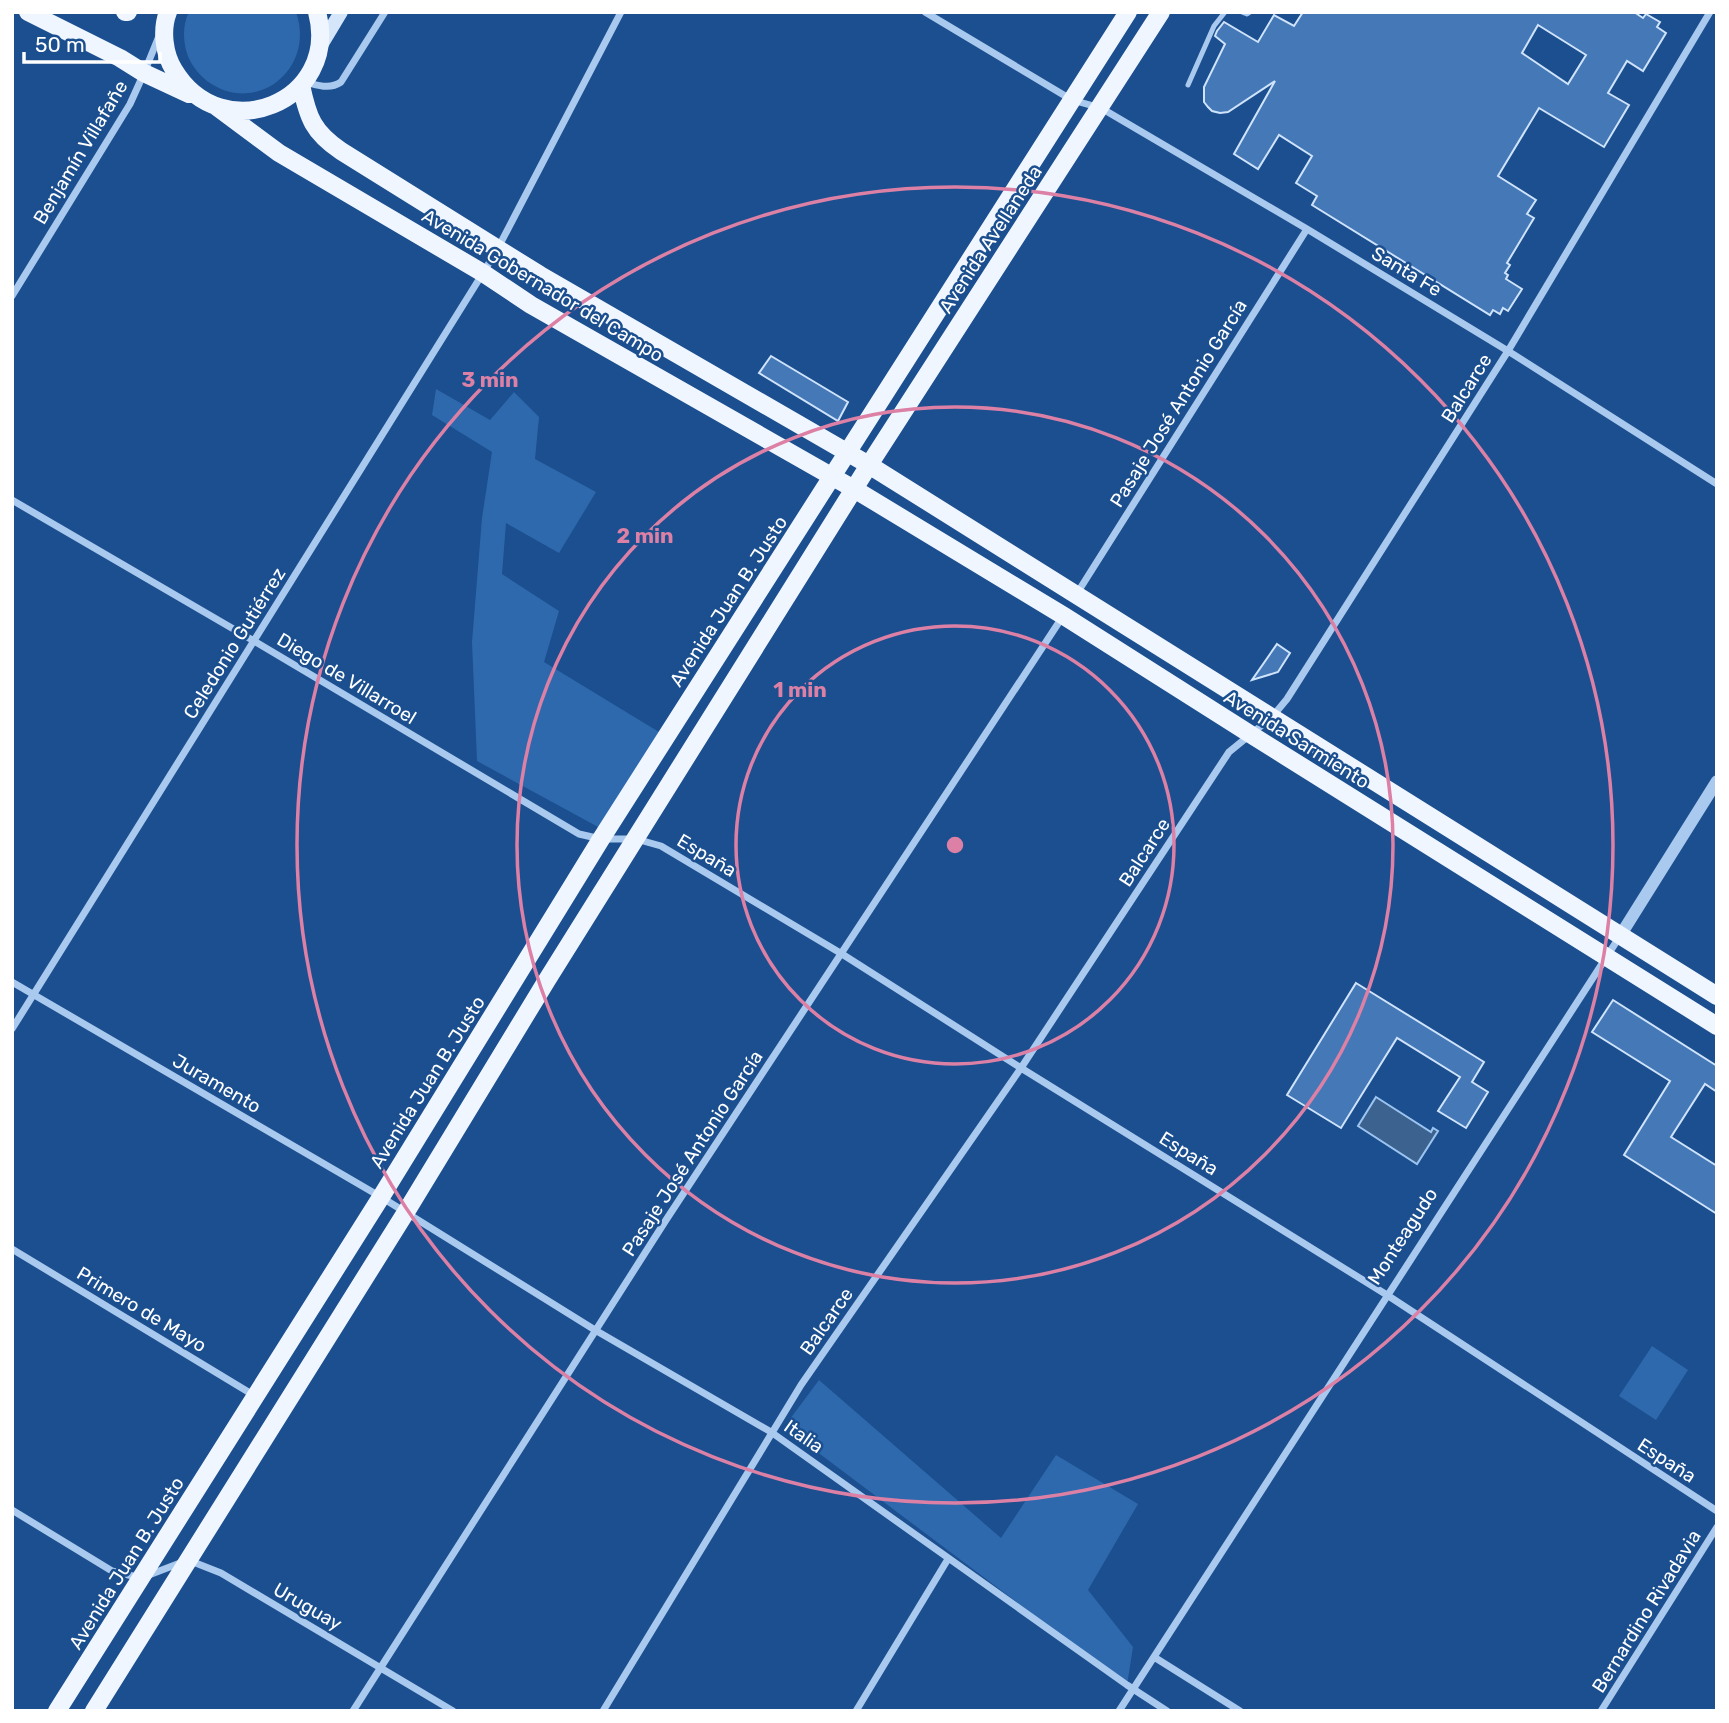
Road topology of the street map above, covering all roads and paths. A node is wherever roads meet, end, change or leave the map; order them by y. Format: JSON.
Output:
{"nodes":[{"id":1,"x":28,"y":12,"type":"edge"},
{"id":2,"x":317,"y":12,"type":"edge"},
{"id":3,"x":341,"y":12,"type":"edge"},
{"id":4,"x":385,"y":12,"type":"edge"},
{"id":5,"x":621,"y":12,"type":"edge"},
{"id":6,"x":925,"y":12,"type":"edge"},
{"id":7,"x":1128,"y":12,"type":"edge"},
{"id":8,"x":1161,"y":12,"type":"edge"},
{"id":9,"x":1225,"y":12,"type":"edge"},
{"id":10,"x":1242,"y":12,"type":"edge"},
{"id":11,"x":1250,"y":12,"type":"edge"},
{"id":12,"x":1710,"y":12,"type":"edge"},
{"id":13,"x":166,"y":15,"type":"edge"},
{"id":14,"x":320,"y":47,"type":"junction"},
{"id":15,"x":144,"y":73,"type":"junction"},
{"id":16,"x":303,"y":83,"type":"junction"},
{"id":17,"x":1188,"y":85,"type":"dead end"},
{"id":18,"x":199,"y":98,"type":"junction"},
{"id":19,"x":1072,"y":100,"type":"junction"},
{"id":20,"x":217,"y":107,"type":"junction"},
{"id":21,"x":1101,"y":108,"type":"junction"},
{"id":22,"x":1307,"y":229,"type":"junction"},
{"id":23,"x":498,"y":248,"type":"junction"},
{"id":24,"x":483,"y":273,"type":"junction"},
{"id":25,"x":12,"y":296,"type":"edge"},
{"id":26,"x":1508,"y":351,"type":"junction"},
{"id":27,"x":847,"y":452,"type":"junction"},
{"id":28,"x":869,"y":466,"type":"junction"},
{"id":29,"x":833,"y":476,"type":"junction"},
{"id":30,"x":1717,"y":484,"type":"edge"},
{"id":31,"x":854,"y":489,"type":"junction"},
{"id":32,"x":12,"y":500,"type":"edge"},
{"id":33,"x":1076,"y":595,"type":"junction"},
{"id":34,"x":1063,"y":615,"type":"junction"},
{"id":35,"x":254,"y":641,"type":"junction"},
{"id":36,"x":1272,"y":718,"type":"junction"},
{"id":37,"x":1250,"y":734,"type":"junction"},
{"id":38,"x":1717,"y":781,"type":"edge"},
{"id":39,"x":601,"y":839,"type":"junction"},
{"id":40,"x":636,"y":839,"type":"junction"},
{"id":41,"x":1620,"y":936,"type":"junction"},
{"id":42,"x":842,"y":954,"type":"junction"},
{"id":43,"x":1607,"y":958,"type":"junction"},
{"id":44,"x":12,"y":982,"type":"edge"},
{"id":45,"x":34,"y":994,"type":"junction"},
{"id":46,"x":1717,"y":996,"type":"edge"},
{"id":47,"x":1717,"y":1026,"type":"edge"},
{"id":48,"x":12,"y":1029,"type":"edge"},
{"id":49,"x":1021,"y":1068,"type":"junction"},
{"id":50,"x":381,"y":1197,"type":"junction"},
{"id":51,"x":406,"y":1212,"type":"junction"},
{"id":52,"x":12,"y":1249,"type":"edge"},
{"id":53,"x":1387,"y":1294,"type":"junction"},
{"id":54,"x":595,"y":1330,"type":"junction"},
{"id":55,"x":256,"y":1397,"type":"junction"},
{"id":56,"x":771,"y":1432,"type":"junction"},
{"id":57,"x":12,"y":1510,"type":"edge"},
{"id":58,"x":1717,"y":1511,"type":"edge"},
{"id":59,"x":1717,"y":1527,"type":"edge"},
{"id":60,"x":948,"y":1559,"type":"junction"},
{"id":61,"x":188,"y":1560,"type":"junction"},
{"id":62,"x":141,"y":1578,"type":"junction"},
{"id":63,"x":1154,"y":1657,"type":"junction"},
{"id":64,"x":381,"y":1667,"type":"junction"},
{"id":65,"x":1133,"y":1689,"type":"junction"},
{"id":66,"x":57,"y":1711,"type":"edge"},
{"id":67,"x":94,"y":1711,"type":"edge"},
{"id":68,"x":353,"y":1711,"type":"edge"},
{"id":69,"x":453,"y":1711,"type":"edge"},
{"id":70,"x":603,"y":1711,"type":"edge"},
{"id":71,"x":856,"y":1711,"type":"edge"},
{"id":72,"x":1119,"y":1711,"type":"edge"},
{"id":73,"x":1167,"y":1711,"type":"edge"},
{"id":74,"x":1240,"y":1711,"type":"edge"},
{"id":75,"x":1601,"y":1711,"type":"edge"}],
"edges":[{"from":1,"to":15,"type":"main road"},
{"from":2,"to":14,"type":"main road"},
{"from":3,"to":14,"type":"main road"},
{"from":4,"to":16,"type":"street"},
{"from":5,"to":23,"type":"street","name":"Celedonio Gutiérrez"},
{"from":6,"to":19,"type":"street","name":"Santa Fe"},
{"from":7,"to":19,"type":"main road","name":"Avenida Avellaneda"},
{"from":8,"to":21,"type":"main road","name":"Avenida Avellaneda"},
{"from":9,"to":17,"type":"lane"},
{"from":10,"to":11,"type":"lane"},
{"from":12,"to":26,"type":"street","name":"Balcarce"},
{"from":13,"to":15,"type":"street","name":"Benjamín Villafañe"},
{"from":13,"to":18,"type":"main road"},
{"from":14,"to":16,"type":"main road"},
{"from":15,"to":18,"type":"main road"},
{"from":15,"to":25,"type":"street","name":"Benjamín Villafañe"},
{"from":16,"to":20,"type":"main road"},
{"from":16,"to":23,"type":"main road","name":"Avenida Gobernador del Campo"},
{"from":18,"to":20,"type":"main road"},
{"from":19,"to":21,"type":"street","name":"Santa Fe"},
{"from":19,"to":27,"type":"main road","name":"Avenida Avellaneda"},
{"from":20,"to":24,"type":"main road","name":"Avenida Gobernador del Campo"},
{"from":21,"to":22,"type":"street","name":"Santa Fe"},
{"from":21,"to":28,"type":"main road","name":"Avenida Avellaneda"},
{"from":22,"to":26,"type":"street","name":"Santa Fe"},
{"from":22,"to":33,"type":"street","name":"Pasaje José Antonio García"},
{"from":23,"to":24,"type":"street","name":"Celedonio Gutiérrez"},
{"from":23,"to":27,"type":"main road","name":"Avenida Gobernador del Campo"},
{"from":24,"to":29,"type":"main road","name":"Avenida Gobernador del Campo"},
{"from":24,"to":35,"type":"street","name":"Celedonio Gutiérrez"},
{"from":26,"to":30,"type":"street","name":"Santa Fe"},
{"from":26,"to":36,"type":"street","name":"Balcarce"},
{"from":27,"to":28,"type":"main road","name":"Avenida Gobernador del Campo"},
{"from":27,"to":29,"type":"main road","name":"Avenida Avellaneda"},
{"from":28,"to":31,"type":"main road","name":"Avenida Avellaneda"},
{"from":28,"to":33,"type":"main road","name":"Avenida Sarmiento"},
{"from":29,"to":31,"type":"main road","name":"Avenida Gobernador del Campo"},
{"from":29,"to":39,"type":"main road","name":"Avenida Juan B. Justo"},
{"from":31,"to":34,"type":"main road","name":"Avenida Sarmiento"},
{"from":31,"to":40,"type":"main road"},
{"from":32,"to":35,"type":"street","name":"Diego de Villarroel"},
{"from":33,"to":36,"type":"main road","name":"Avenida Sarmiento"},
{"from":34,"to":37,"type":"main road","name":"Avenida Sarmiento"},
{"from":34,"to":42,"type":"street","name":"Pasaje José Antonio García"},
{"from":35,"to":39,"type":"street","name":"Diego de Villarroel"},
{"from":35,"to":45,"type":"street","name":"Celedonio Gutiérrez"},
{"from":36,"to":37,"type":"street","name":"Balcarce"},
{"from":36,"to":41,"type":"main road","name":"Avenida Sarmiento"},
{"from":37,"to":43,"type":"main road","name":"Avenida Sarmiento"},
{"from":37,"to":49,"type":"street","name":"Balcarce"},
{"from":38,"to":41,"type":"street","name":"Monteagudo"},
{"from":39,"to":40,"type":"street","name":"Diego de Villarroel"},
{"from":39,"to":50,"type":"main road","name":"Avenida Juan B. Justo"},
{"from":40,"to":42,"type":"street","name":"España"},
{"from":40,"to":51,"type":"main road"},
{"from":41,"to":43,"type":"street","name":"Monteagudo"},
{"from":41,"to":46,"type":"main road","name":"Avenida Sarmiento"},
{"from":42,"to":49,"type":"street","name":"España"},
{"from":42,"to":54,"type":"street","name":"Pasaje José Antonio García"},
{"from":43,"to":47,"type":"main road","name":"Avenida Sarmiento"},
{"from":43,"to":53,"type":"street","name":"Monteagudo"},
{"from":44,"to":45,"type":"street","name":"Juramento"},
{"from":45,"to":48,"type":"street","name":"Celedonio Gutiérrez"},
{"from":45,"to":50,"type":"street","name":"Juramento"},
{"from":49,"to":53,"type":"street","name":"España"},
{"from":49,"to":56,"type":"street","name":"Balcarce"},
{"from":50,"to":51,"type":"street","name":"Juramento"},
{"from":50,"to":55,"type":"main road","name":"Avenida Juan B. Justo"},
{"from":51,"to":54,"type":"street","name":"Italia"},
{"from":51,"to":61,"type":"main road"},
{"from":52,"to":55,"type":"street","name":"Primero de Mayo"},
{"from":53,"to":58,"type":"street","name":"España"},
{"from":53,"to":63,"type":"street","name":"Monteagudo"},
{"from":54,"to":56,"type":"street","name":"Italia"},
{"from":54,"to":64,"type":"street","name":"Pasaje José Antonio García"},
{"from":55,"to":62,"type":"main road","name":"Avenida Juan B. Justo"},
{"from":56,"to":60,"type":"street","name":"Italia"},
{"from":56,"to":70,"type":"street","name":"Balcarce"},
{"from":57,"to":62,"type":"street"},
{"from":59,"to":75,"type":"street","name":"Bernardino Rivadavia"},
{"from":60,"to":65,"type":"street","name":"Italia"},
{"from":60,"to":71,"type":"street"},
{"from":61,"to":62,"type":"street"},
{"from":61,"to":64,"type":"street","name":"Uruguay"},
{"from":61,"to":67,"type":"main road"},
{"from":62,"to":66,"type":"main road","name":"Avenida Juan B. Justo"},
{"from":63,"to":65,"type":"street","name":"Monteagudo"},
{"from":63,"to":74,"type":"street"},
{"from":64,"to":68,"type":"street","name":"Pasaje José Antonio García"},
{"from":64,"to":69,"type":"street","name":"Uruguay"},
{"from":65,"to":72,"type":"street","name":"Monteagudo"},
{"from":65,"to":73,"type":"street","name":"Italia"}]}
